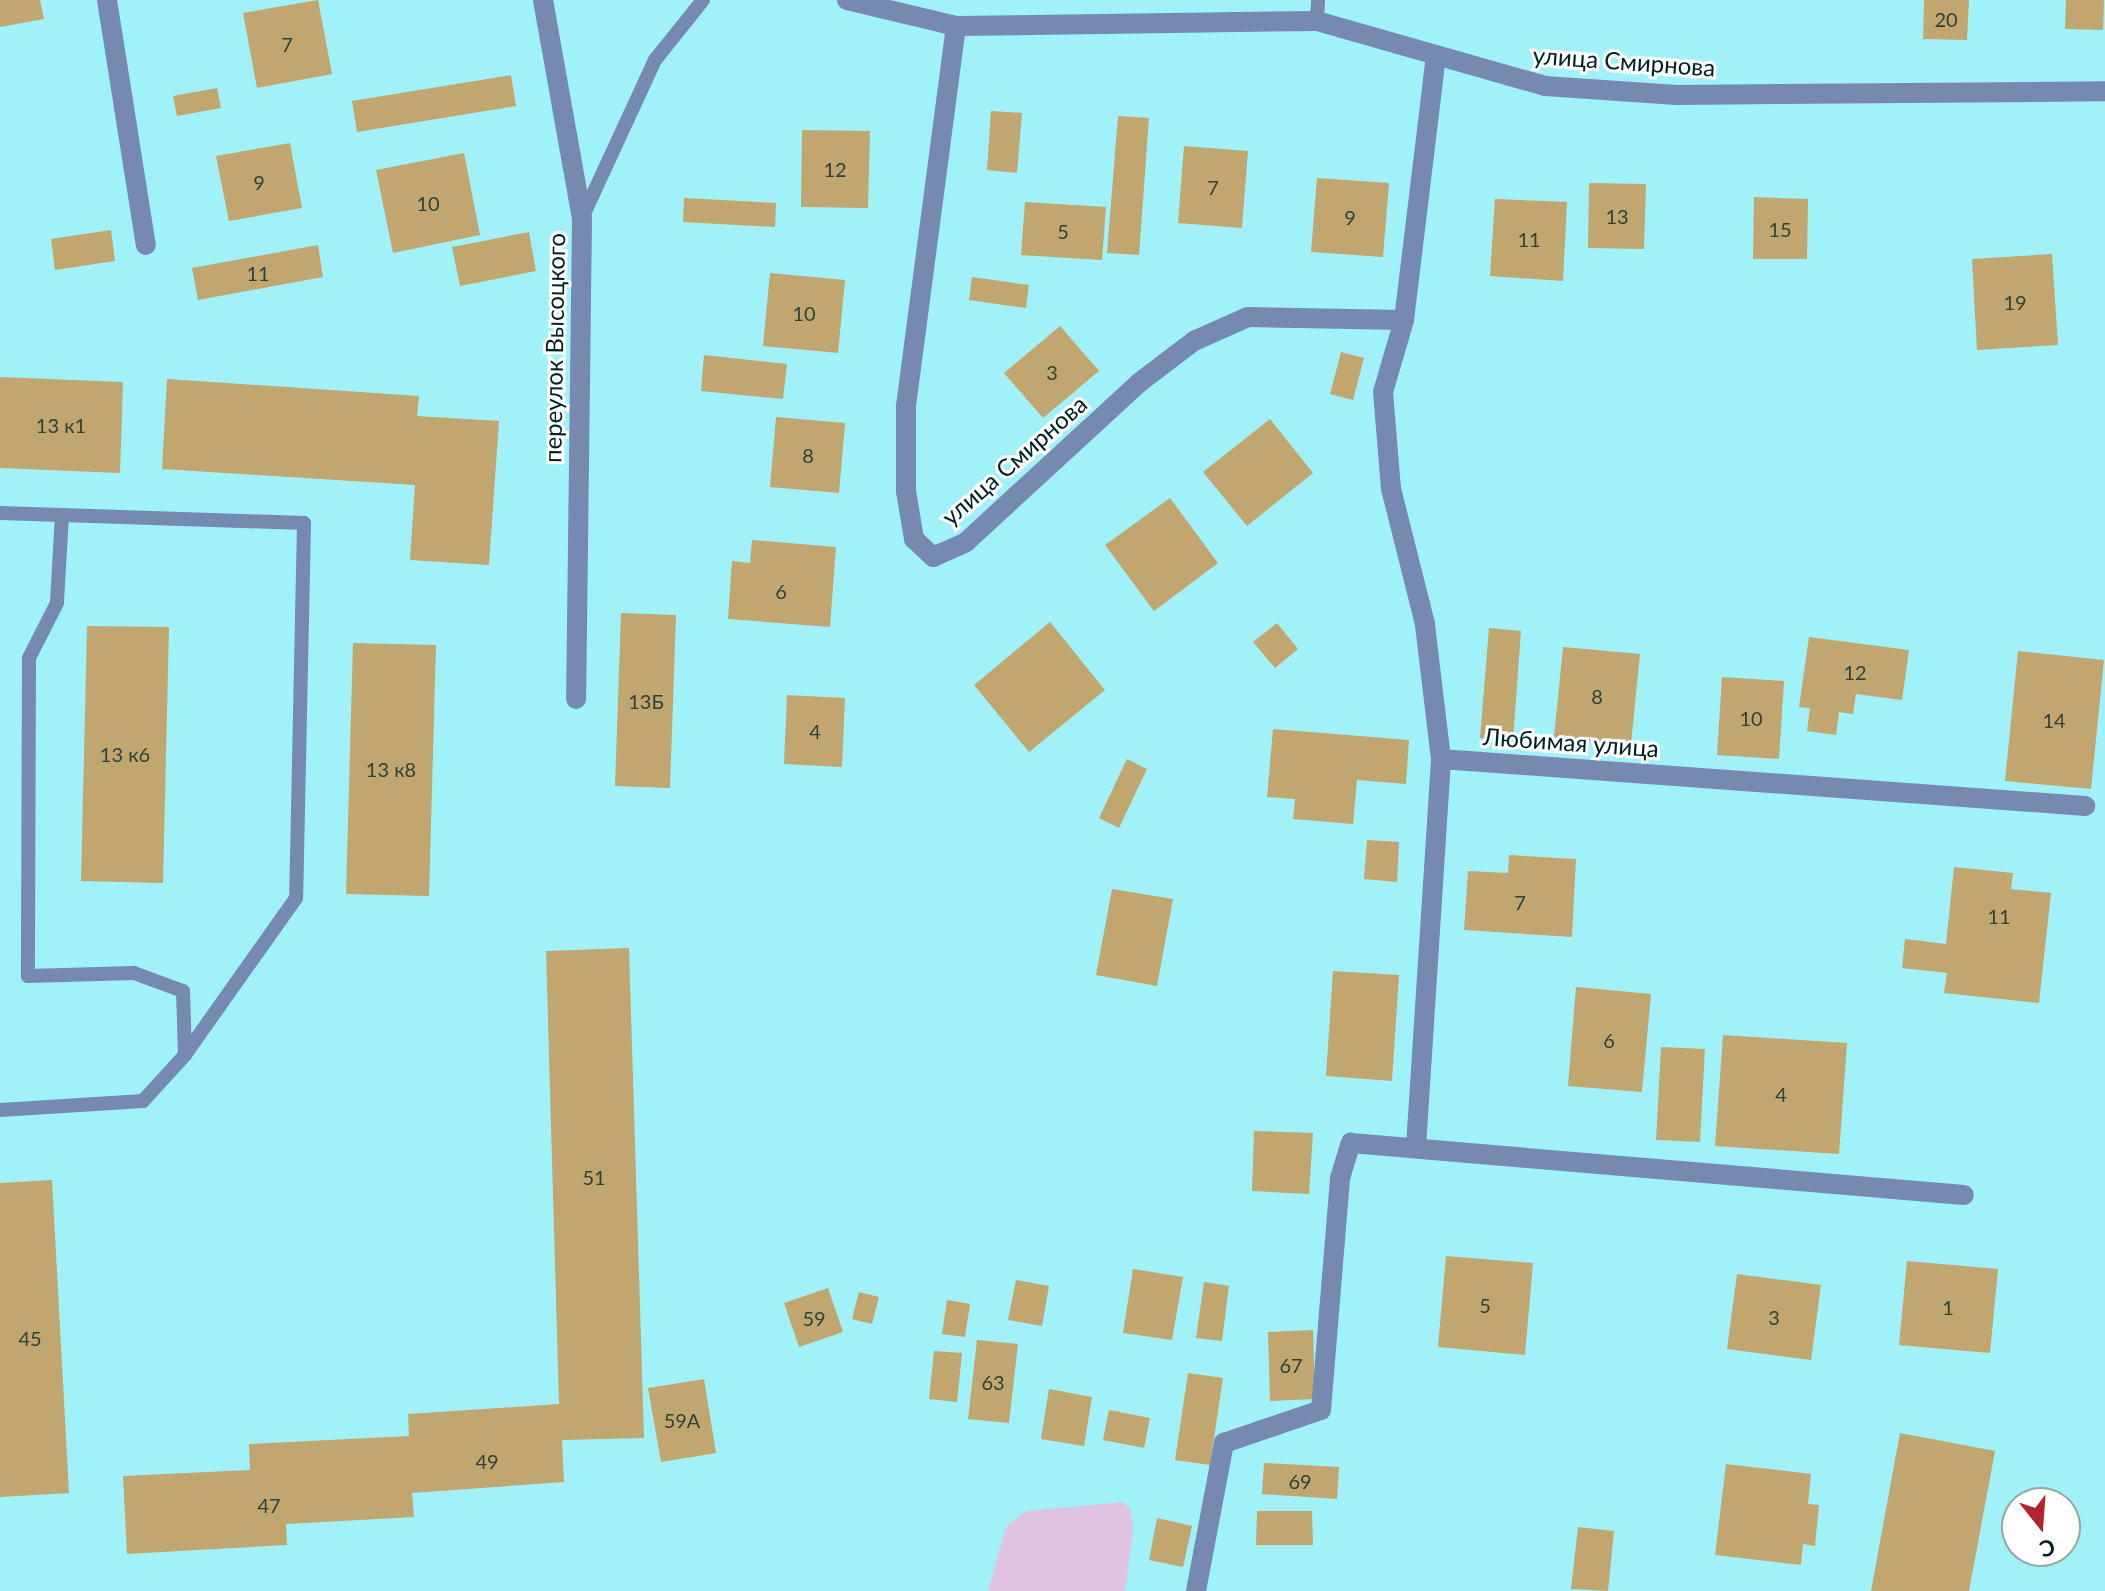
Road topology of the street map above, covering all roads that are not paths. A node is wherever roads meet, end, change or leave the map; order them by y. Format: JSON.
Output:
{"nodes":[{"id":1,"x":107,"y":0,"type":"edge"},
{"id":2,"x":543,"y":0,"type":"edge"},
{"id":3,"x":703,"y":0,"type":"edge"},
{"id":4,"x":847,"y":0,"type":"edge"},
{"id":5,"x":1317,"y":10,"type":"edge"},
{"id":6,"x":956,"y":26,"type":"junction"},
{"id":7,"x":1436,"y":57,"type":"junction"},
{"id":8,"x":2105,"y":91,"type":"edge"},
{"id":9,"x":582,"y":218,"type":"junction"},
{"id":10,"x":146,"y":245,"type":"dead end"},
{"id":11,"x":1404,"y":320,"type":"junction"},
{"id":12,"x":0,"y":513,"type":"edge"},
{"id":13,"x":62,"y":515,"type":"junction"},
{"id":14,"x":576,"y":699,"type":"dead end"},
{"id":15,"x":1441,"y":759,"type":"junction"},
{"id":16,"x":2085,"y":806,"type":"dead end"},
{"id":17,"x":185,"y":1055,"type":"junction"},
{"id":18,"x":0,"y":1110,"type":"edge"},
{"id":19,"x":1416,"y":1147,"type":"junction"},
{"id":20,"x":1964,"y":1195,"type":"dead end"},
{"id":21,"x":1196,"y":1591,"type":"edge"}],
"edges":[{"from":1,"to":10,"type":"street"},
{"from":2,"to":9,"type":"street","name":"переулок Высоцкого"},
{"from":3,"to":9,"type":"lane"},
{"from":4,"to":6,"type":"street","name":"улица Смирнова"},
{"from":5,"to":6,"type":"street","name":"улица Смирнова"},
{"from":5,"to":7,"type":"street","name":"улица Смирнова"},
{"from":6,"to":11,"type":"street","name":"улица Смирнова"},
{"from":7,"to":8,"type":"street","name":"улица Смирнова"},
{"from":7,"to":11,"type":"street"},
{"from":9,"to":14,"type":"street","name":"переулок Высоцкого"},
{"from":11,"to":15,"type":"street"},
{"from":12,"to":13,"type":"lane"},
{"from":13,"to":17,"type":"lane"},
{"from":13,"to":17,"type":"lane"},
{"from":15,"to":16,"type":"street","name":"Любимая улица"},
{"from":15,"to":19,"type":"street"},
{"from":17,"to":18,"type":"lane"},
{"from":19,"to":20,"type":"street"},
{"from":19,"to":21,"type":"street"}]}
